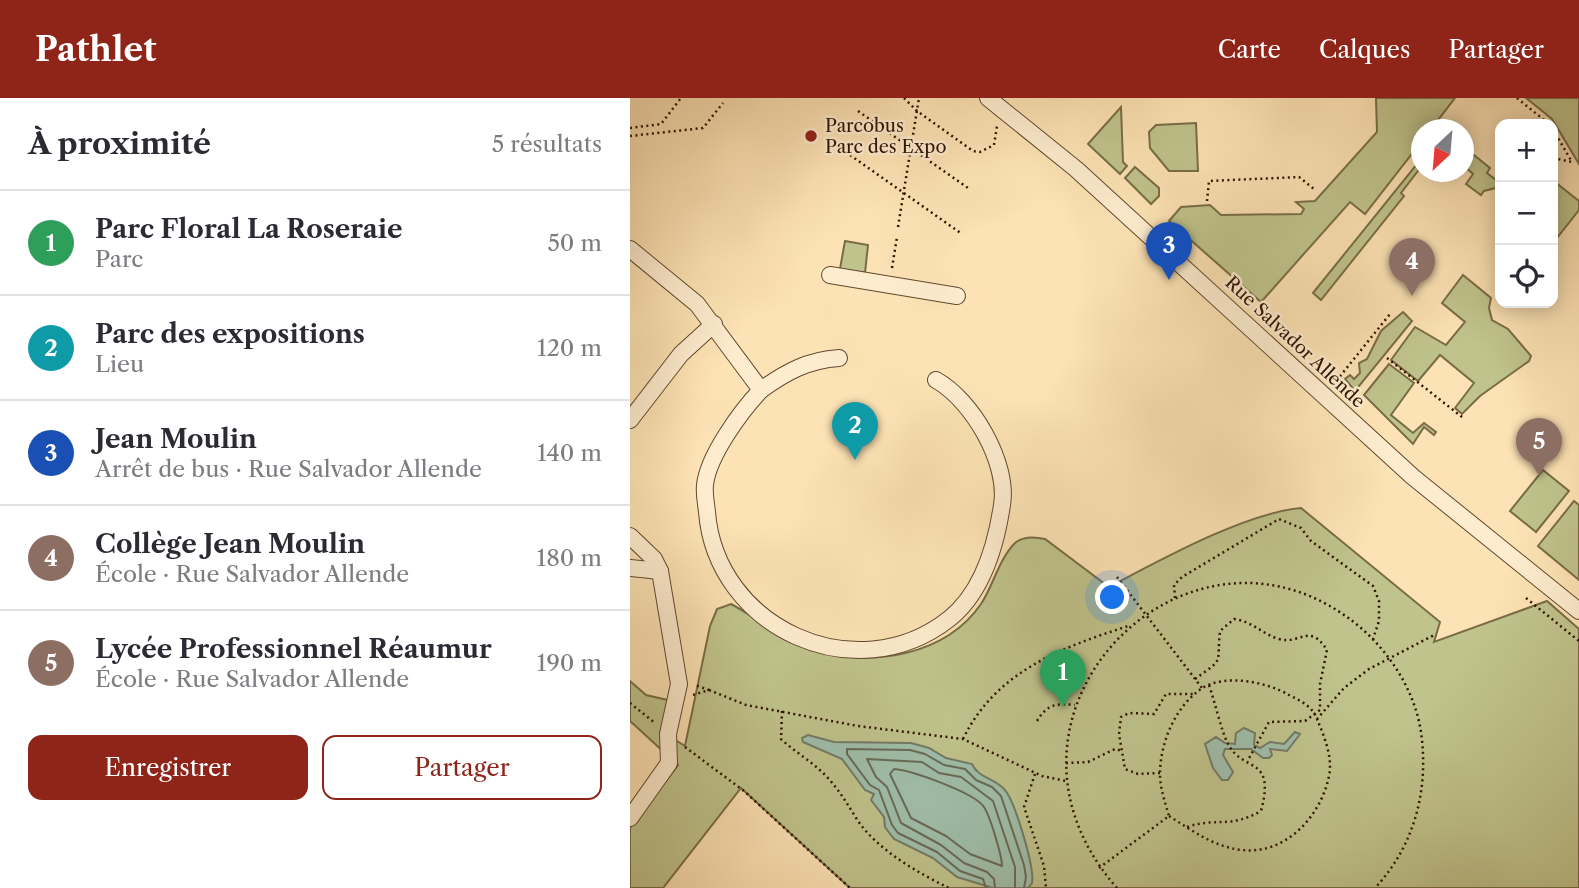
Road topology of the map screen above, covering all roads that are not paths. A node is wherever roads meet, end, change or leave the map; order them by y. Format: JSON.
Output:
{"nodes":[{"id":1,"x":988,"y":98,"type":"edge"},
{"id":2,"x":630,"y":249,"type":"edge"},
{"id":3,"x":831,"y":275,"type":"dead end"},
{"id":4,"x":957,"y":296,"type":"dead end"},
{"id":5,"x":714,"y":324,"type":"junction"},
{"id":6,"x":839,"y":358,"type":"dead end"},
{"id":7,"x":936,"y":380,"type":"dead end"},
{"id":8,"x":761,"y":390,"type":"junction"},
{"id":9,"x":630,"y":420,"type":"edge"},
{"id":10,"x":630,"y":536,"type":"edge"},
{"id":11,"x":630,"y":568,"type":"edge"},
{"id":12,"x":660,"y":571,"type":"junction"},
{"id":13,"x":1579,"y":611,"type":"edge"},
{"id":14,"x":630,"y":818,"type":"edge"}],
"edges":[{"from":1,"to":13,"type":"street","name":"Rue Salvador Allende"},
{"from":2,"to":5,"type":"street"},
{"from":3,"to":4,"type":"street"},
{"from":5,"to":8,"type":"street"},
{"from":5,"to":9,"type":"street"},
{"from":6,"to":8,"type":"street"},
{"from":7,"to":8,"type":"street"},
{"from":10,"to":12,"type":"street"},
{"from":11,"to":12,"type":"street"},
{"from":12,"to":14,"type":"street"}]}
